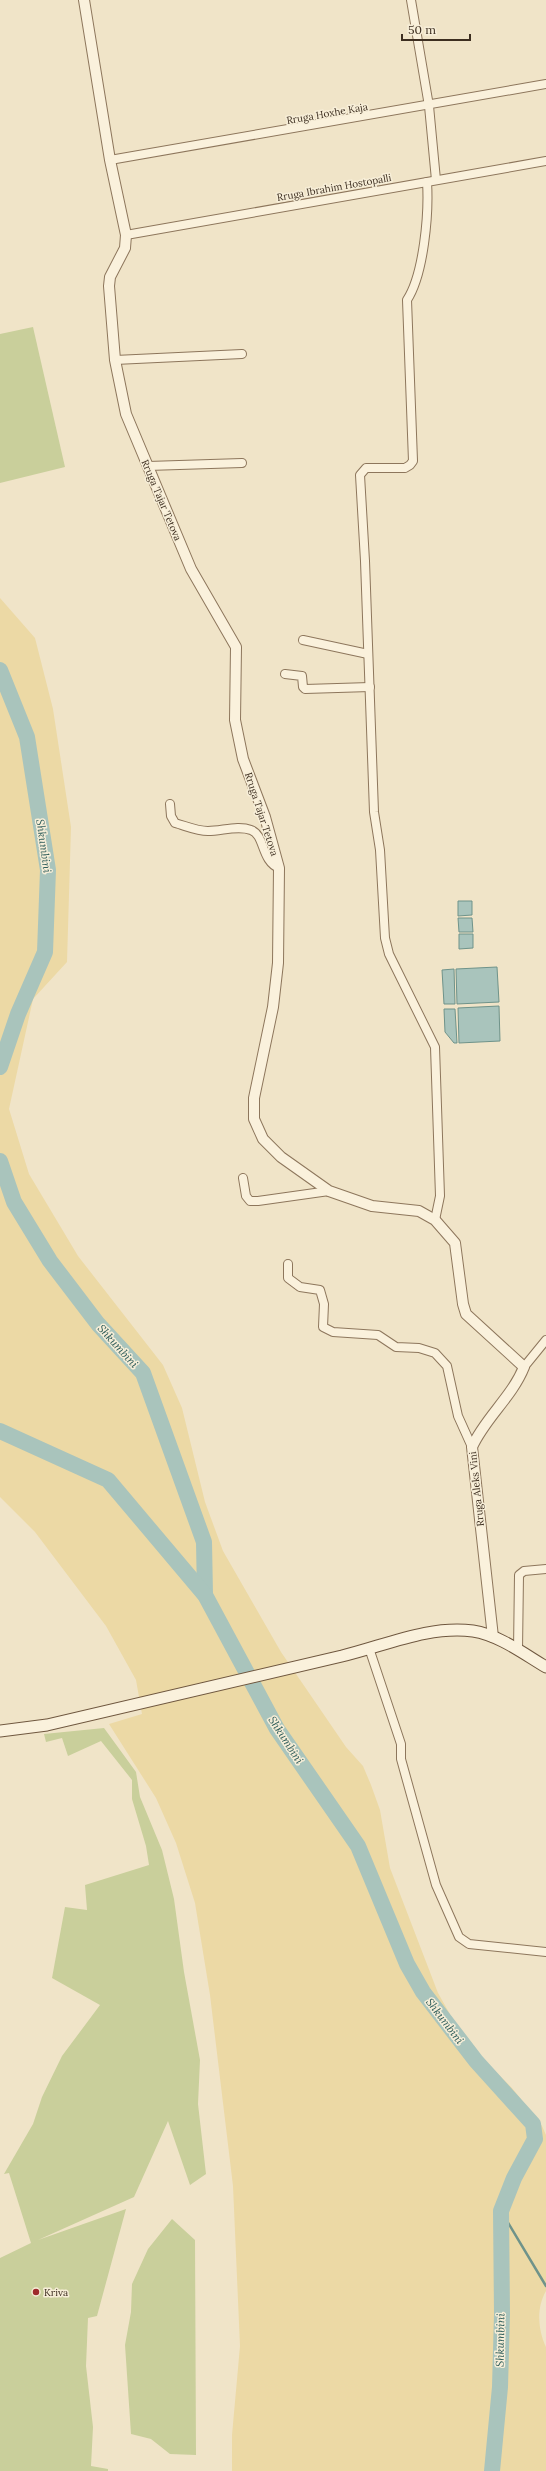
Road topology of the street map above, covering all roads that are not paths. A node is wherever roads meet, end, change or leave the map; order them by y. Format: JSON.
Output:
{"nodes":[{"id":1,"x":84,"y":0,"type":"edge"},
{"id":2,"x":411,"y":0,"type":"edge"},
{"id":3,"x":546,"y":84,"type":"edge"},
{"id":4,"x":429,"y":106,"type":"junction"},
{"id":5,"x":110,"y":160,"type":"junction"},
{"id":6,"x":546,"y":161,"type":"edge"},
{"id":7,"x":436,"y":180,"type":"junction"},
{"id":8,"x":427,"y":182,"type":"junction"},
{"id":9,"x":126,"y":235,"type":"junction"},
{"id":10,"x":242,"y":354,"type":"dead end"},
{"id":11,"x":115,"y":360,"type":"junction"},
{"id":12,"x":242,"y":463,"type":"dead end"},
{"id":13,"x":148,"y":466,"type":"junction"},
{"id":14,"x":303,"y":640,"type":"dead end"},
{"id":15,"x":368,"y":654,"type":"junction"},
{"id":16,"x":284,"y":674,"type":"dead end"},
{"id":17,"x":370,"y":687,"type":"junction"},
{"id":18,"x":170,"y":804,"type":"dead end"},
{"id":19,"x":279,"y":868,"type":"junction"},
{"id":20,"x":243,"y":1178,"type":"dead end"},
{"id":21,"x":329,"y":1191,"type":"junction"},
{"id":22,"x":435,"y":1220,"type":"junction"},
{"id":23,"x":288,"y":1264,"type":"dead end"},
{"id":24,"x":546,"y":1340,"type":"edge"},
{"id":25,"x":524,"y":1366,"type":"junction"},
{"id":26,"x":472,"y":1448,"type":"junction"},
{"id":27,"x":546,"y":1569,"type":"edge"},
{"id":28,"x":493,"y":1637,"type":"junction"},
{"id":29,"x":369,"y":1648,"type":"junction"},
{"id":30,"x":518,"y":1650,"type":"junction"},
{"id":31,"x":546,"y":1667,"type":"edge"},
{"id":32,"x":0,"y":1731,"type":"edge"},
{"id":33,"x":546,"y":1952,"type":"edge"}],
"edges":[{"from":1,"to":5,"type":"street"},
{"from":2,"to":4,"type":"street"},
{"from":3,"to":4,"type":"street","name":"Rruga Hoxhe Kaja"},
{"from":4,"to":5,"type":"street","name":"Rruga Hoxhe Kaja"},
{"from":4,"to":7,"type":"street"},
{"from":5,"to":9,"type":"street"},
{"from":6,"to":7,"type":"street","name":"Rruga Ibrahim Hostopalli"},
{"from":7,"to":8,"type":"street","name":"Rruga Ibrahim Hostopalli"},
{"from":8,"to":9,"type":"street","name":"Rruga Ibrahim Hostopalli"},
{"from":8,"to":15,"type":"street"},
{"from":9,"to":11,"type":"street","name":"Rruga Tajar Tetova"},
{"from":10,"to":11,"type":"street"},
{"from":11,"to":13,"type":"street","name":"Rruga Tajar Tetova"},
{"from":12,"to":13,"type":"street"},
{"from":13,"to":19,"type":"street","name":"Rruga Tajar Tetova"},
{"from":14,"to":15,"type":"street"},
{"from":15,"to":17,"type":"street"},
{"from":16,"to":17,"type":"street"},
{"from":17,"to":22,"type":"street"},
{"from":18,"to":19,"type":"street"},
{"from":19,"to":21,"type":"street","name":"Rruga Tajar Tetova"},
{"from":20,"to":21,"type":"street"},
{"from":21,"to":22,"type":"street","name":"Rruga Tajar Tetova"},
{"from":22,"to":25,"type":"street","name":"Rruga Tajar Tetova"},
{"from":23,"to":26,"type":"street"},
{"from":24,"to":25,"type":"street","name":"Rruga Aleks Vini"},
{"from":25,"to":26,"type":"street","name":"Rruga Aleks Vini"},
{"from":26,"to":28,"type":"street","name":"Rruga Aleks Vini"},
{"from":27,"to":30,"type":"street"},
{"from":28,"to":29,"type":"main road"},
{"from":28,"to":30,"type":"main road"},
{"from":29,"to":32,"type":"main road"},
{"from":29,"to":33,"type":"street"},
{"from":30,"to":31,"type":"main road"}]}
